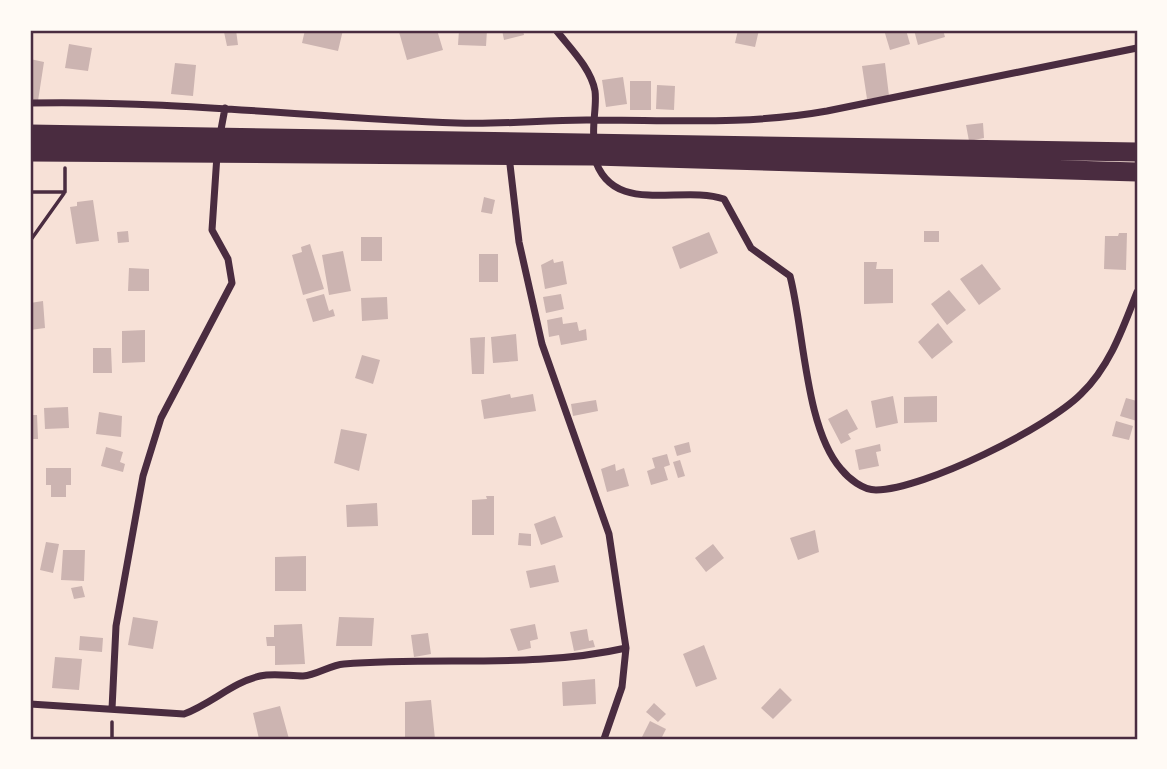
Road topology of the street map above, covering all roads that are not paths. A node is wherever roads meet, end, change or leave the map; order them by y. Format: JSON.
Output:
{"nodes":[{"id":1,"x":556,"y":30,"type":"edge"},
{"id":2,"x":1137,"y":48,"type":"edge"},
{"id":3,"x":30,"y":103,"type":"edge"},
{"id":4,"x":225,"y":108,"type":"junction"},
{"id":5,"x":592,"y":120,"type":"junction"},
{"id":6,"x":396,"y":129,"type":"junction"},
{"id":7,"x":30,"y":134,"type":"edge"},
{"id":8,"x":218,"y":145,"type":"junction"},
{"id":9,"x":594,"y":148,"type":"junction"},
{"id":10,"x":30,"y":152,"type":"edge"},
{"id":11,"x":1137,"y":152,"type":"edge"},
{"id":12,"x":509,"y":155,"type":"junction"},
{"id":13,"x":1137,"y":172,"type":"edge"},
{"id":14,"x":1137,"y":292,"type":"edge"},
{"id":15,"x":626,"y":648,"type":"junction"},
{"id":16,"x":30,"y":704,"type":"edge"},
{"id":17,"x":112,"y":709,"type":"junction"},
{"id":18,"x":604,"y":739,"type":"edge"}],
"edges":[{"from":1,"to":5,"type":"street"},
{"from":2,"to":5,"type":"street"},
{"from":3,"to":4,"type":"street"},
{"from":4,"to":6,"type":"street"},
{"from":4,"to":8,"type":"street"},
{"from":5,"to":6,"type":"street"},
{"from":5,"to":9,"type":"street"},
{"from":6,"to":8,"type":"highway"},
{"from":6,"to":9,"type":"highway"},
{"from":7,"to":8,"type":"highway"},
{"from":8,"to":10,"type":"highway"},
{"from":8,"to":12,"type":"highway"},
{"from":8,"to":17,"type":"street"},
{"from":9,"to":11,"type":"highway"},
{"from":9,"to":12,"type":"highway"},
{"from":9,"to":13,"type":"highway"},
{"from":9,"to":14,"type":"street"},
{"from":12,"to":15,"type":"street"},
{"from":15,"to":17,"type":"street"},
{"from":15,"to":18,"type":"street"},
{"from":16,"to":17,"type":"street"}]}
